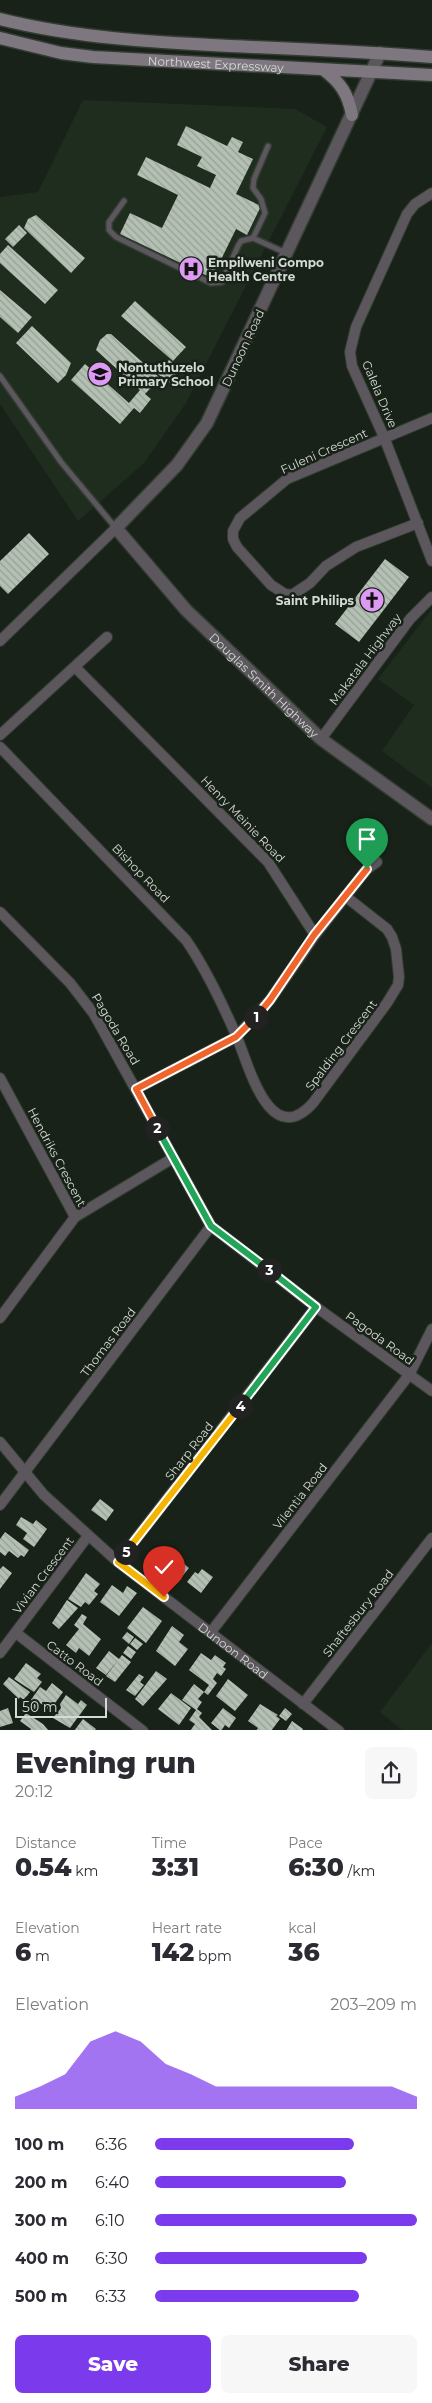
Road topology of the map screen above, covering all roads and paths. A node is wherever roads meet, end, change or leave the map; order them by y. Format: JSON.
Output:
{"nodes":[{"id":1,"x":0,"y":19,"type":"edge"},
{"id":2,"x":0,"y":38,"type":"edge"},
{"id":3,"x":380,"y":53,"type":"junction"},
{"id":4,"x":432,"y":57,"type":"edge"},
{"id":5,"x":324,"y":70,"type":"junction"},
{"id":6,"x":370,"y":73,"type":"junction"},
{"id":7,"x":432,"y":75,"type":"edge"},
{"id":8,"x":352,"y":115,"type":"junction"},
{"id":9,"x":268,"y":146,"type":"dead end"},
{"id":10,"x":432,"y":193,"type":"edge"},
{"id":11,"x":124,"y":201,"type":"dead end"},
{"id":12,"x":253,"y":238,"type":"junction"},
{"id":13,"x":286,"y":254,"type":"junction"},
{"id":14,"x":0,"y":376,"type":"edge"},
{"id":15,"x":432,"y":418,"type":"edge"},
{"id":16,"x":384,"y":438,"type":"junction"},
{"id":17,"x":418,"y":523,"type":"junction"},
{"id":18,"x":116,"y":528,"type":"junction"},
{"id":19,"x":432,"y":561,"type":"edge"},
{"id":20,"x":432,"y":596,"type":"edge"},
{"id":21,"x":107,"y":637,"type":"dead end"},
{"id":22,"x":0,"y":641,"type":"edge"},
{"id":23,"x":75,"y":666,"type":"junction"},
{"id":24,"x":0,"y":735,"type":"edge"},
{"id":25,"x":321,"y":739,"type":"junction"},
{"id":26,"x":0,"y":747,"type":"edge"},
{"id":27,"x":432,"y":820,"type":"edge"},
{"id":28,"x":377,"y":862,"type":"dead end"},
{"id":29,"x":345,"y":896,"type":"junction"},
{"id":30,"x":0,"y":912,"type":"edge"},
{"id":31,"x":314,"y":935,"type":"junction"},
{"id":32,"x":236,"y":1037,"type":"junction"},
{"id":33,"x":0,"y":1078,"type":"edge"},
{"id":34,"x":136,"y":1089,"type":"junction"},
{"id":35,"x":173,"y":1158,"type":"junction"},
{"id":36,"x":75,"y":1217,"type":"junction"},
{"id":37,"x":211,"y":1226,"type":"junction"},
{"id":38,"x":316,"y":1307,"type":"junction"},
{"id":39,"x":0,"y":1318,"type":"edge"},
{"id":40,"x":432,"y":1329,"type":"edge"},
{"id":41,"x":409,"y":1375,"type":"junction"},
{"id":42,"x":432,"y":1391,"type":"edge"},
{"id":43,"x":0,"y":1442,"type":"edge"},
{"id":44,"x":24,"y":1474,"type":"junction"},
{"id":45,"x":0,"y":1505,"type":"edge"},
{"id":46,"x":88,"y":1536,"type":"junction"},
{"id":47,"x":432,"y":1538,"type":"edge"},
{"id":48,"x":118,"y":1562,"type":"junction"},
{"id":49,"x":210,"y":1632,"type":"junction"},
{"id":50,"x":16,"y":1633,"type":"junction"},
{"id":51,"x":0,"y":1653,"type":"edge"},
{"id":52,"x":303,"y":1704,"type":"junction"},
{"id":53,"x":143,"y":1730,"type":"edge"},
{"id":54,"x":338,"y":1730,"type":"edge"}],
"edges":[{"from":1,"to":3,"type":"main road","name":"Northwest Expressway"},
{"from":2,"to":5,"type":"main road","name":"Northwest Expressway"},
{"from":3,"to":4,"type":"main road","name":"Northwest Expressway"},
{"from":3,"to":6,"type":"street","name":"Dunoon Road"},
{"from":5,"to":6,"type":"main road","name":"Northwest Expressway"},
{"from":5,"to":8,"type":"main road"},
{"from":6,"to":7,"type":"main road","name":"Northwest Expressway"},
{"from":6,"to":8,"type":"street","name":"Dunoon Road"},
{"from":8,"to":13,"type":"street","name":"Dunoon Road"},
{"from":9,"to":12,"type":"lane"},
{"from":10,"to":16,"type":"street","name":"Galela Drive"},
{"from":11,"to":12,"type":"lane"},
{"from":12,"to":13,"type":"lane"},
{"from":13,"to":18,"type":"street","name":"Dunoon Road"},
{"from":14,"to":18,"type":"lane"},
{"from":15,"to":16,"type":"street"},
{"from":16,"to":17,"type":"street","name":"Galela Drive"},
{"from":16,"to":17,"type":"street","name":"Fuleni Crescent"},
{"from":17,"to":19,"type":"street","name":"Galela Drive"},
{"from":18,"to":22,"type":"street","name":"Dunoon Road"},
{"from":18,"to":25,"type":"street","name":"Douglas Smith Highway"},
{"from":20,"to":25,"type":"street","name":"Makatala Highway"},
{"from":21,"to":23,"type":"street"},
{"from":23,"to":24,"type":"street"},
{"from":23,"to":31,"type":"street","name":"Henry Meinie Road"},
{"from":25,"to":27,"type":"street","name":"Douglas Smith Highway"},
{"from":26,"to":32,"type":"street","name":"Bishop Road"},
{"from":28,"to":29,"type":"street"},
{"from":29,"to":31,"type":"street"},
{"from":29,"to":32,"type":"street","name":"Spalding Crescent"},
{"from":30,"to":34,"type":"street","name":"Pagoda Road"},
{"from":31,"to":32,"type":"street"},
{"from":32,"to":34,"type":"street"},
{"from":33,"to":36,"type":"street","name":"Hendriks Crescent"},
{"from":34,"to":35,"type":"street","name":"Pagoda Road"},
{"from":35,"to":36,"type":"street"},
{"from":35,"to":37,"type":"street","name":"Pagoda Road"},
{"from":36,"to":39,"type":"street","name":"Hendriks Crescent"},
{"from":37,"to":38,"type":"street","name":"Pagoda Road"},
{"from":37,"to":44,"type":"street","name":"Thomas Road"},
{"from":38,"to":41,"type":"street","name":"Pagoda Road"},
{"from":38,"to":48,"type":"street","name":"Sharp Road"},
{"from":40,"to":41,"type":"street","name":"Vilentia Road"},
{"from":41,"to":42,"type":"street","name":"Pagoda Road"},
{"from":41,"to":49,"type":"street","name":"Vilentia Road"},
{"from":43,"to":44,"type":"street","name":"Dunoon Road"},
{"from":44,"to":45,"type":"street"},
{"from":44,"to":46,"type":"street","name":"Dunoon Road"},
{"from":46,"to":48,"type":"street","name":"Dunoon Road"},
{"from":46,"to":50,"type":"street","name":"Vivian Crescent"},
{"from":47,"to":52,"type":"street","name":"Shaftesbury Road"},
{"from":48,"to":49,"type":"street","name":"Dunoon Road"},
{"from":49,"to":52,"type":"street","name":"Dunoon Road"},
{"from":50,"to":51,"type":"street","name":"Vivian Crescent"},
{"from":50,"to":53,"type":"street","name":"Catto Road"},
{"from":52,"to":54,"type":"street","name":"Dunoon Road"}]}
